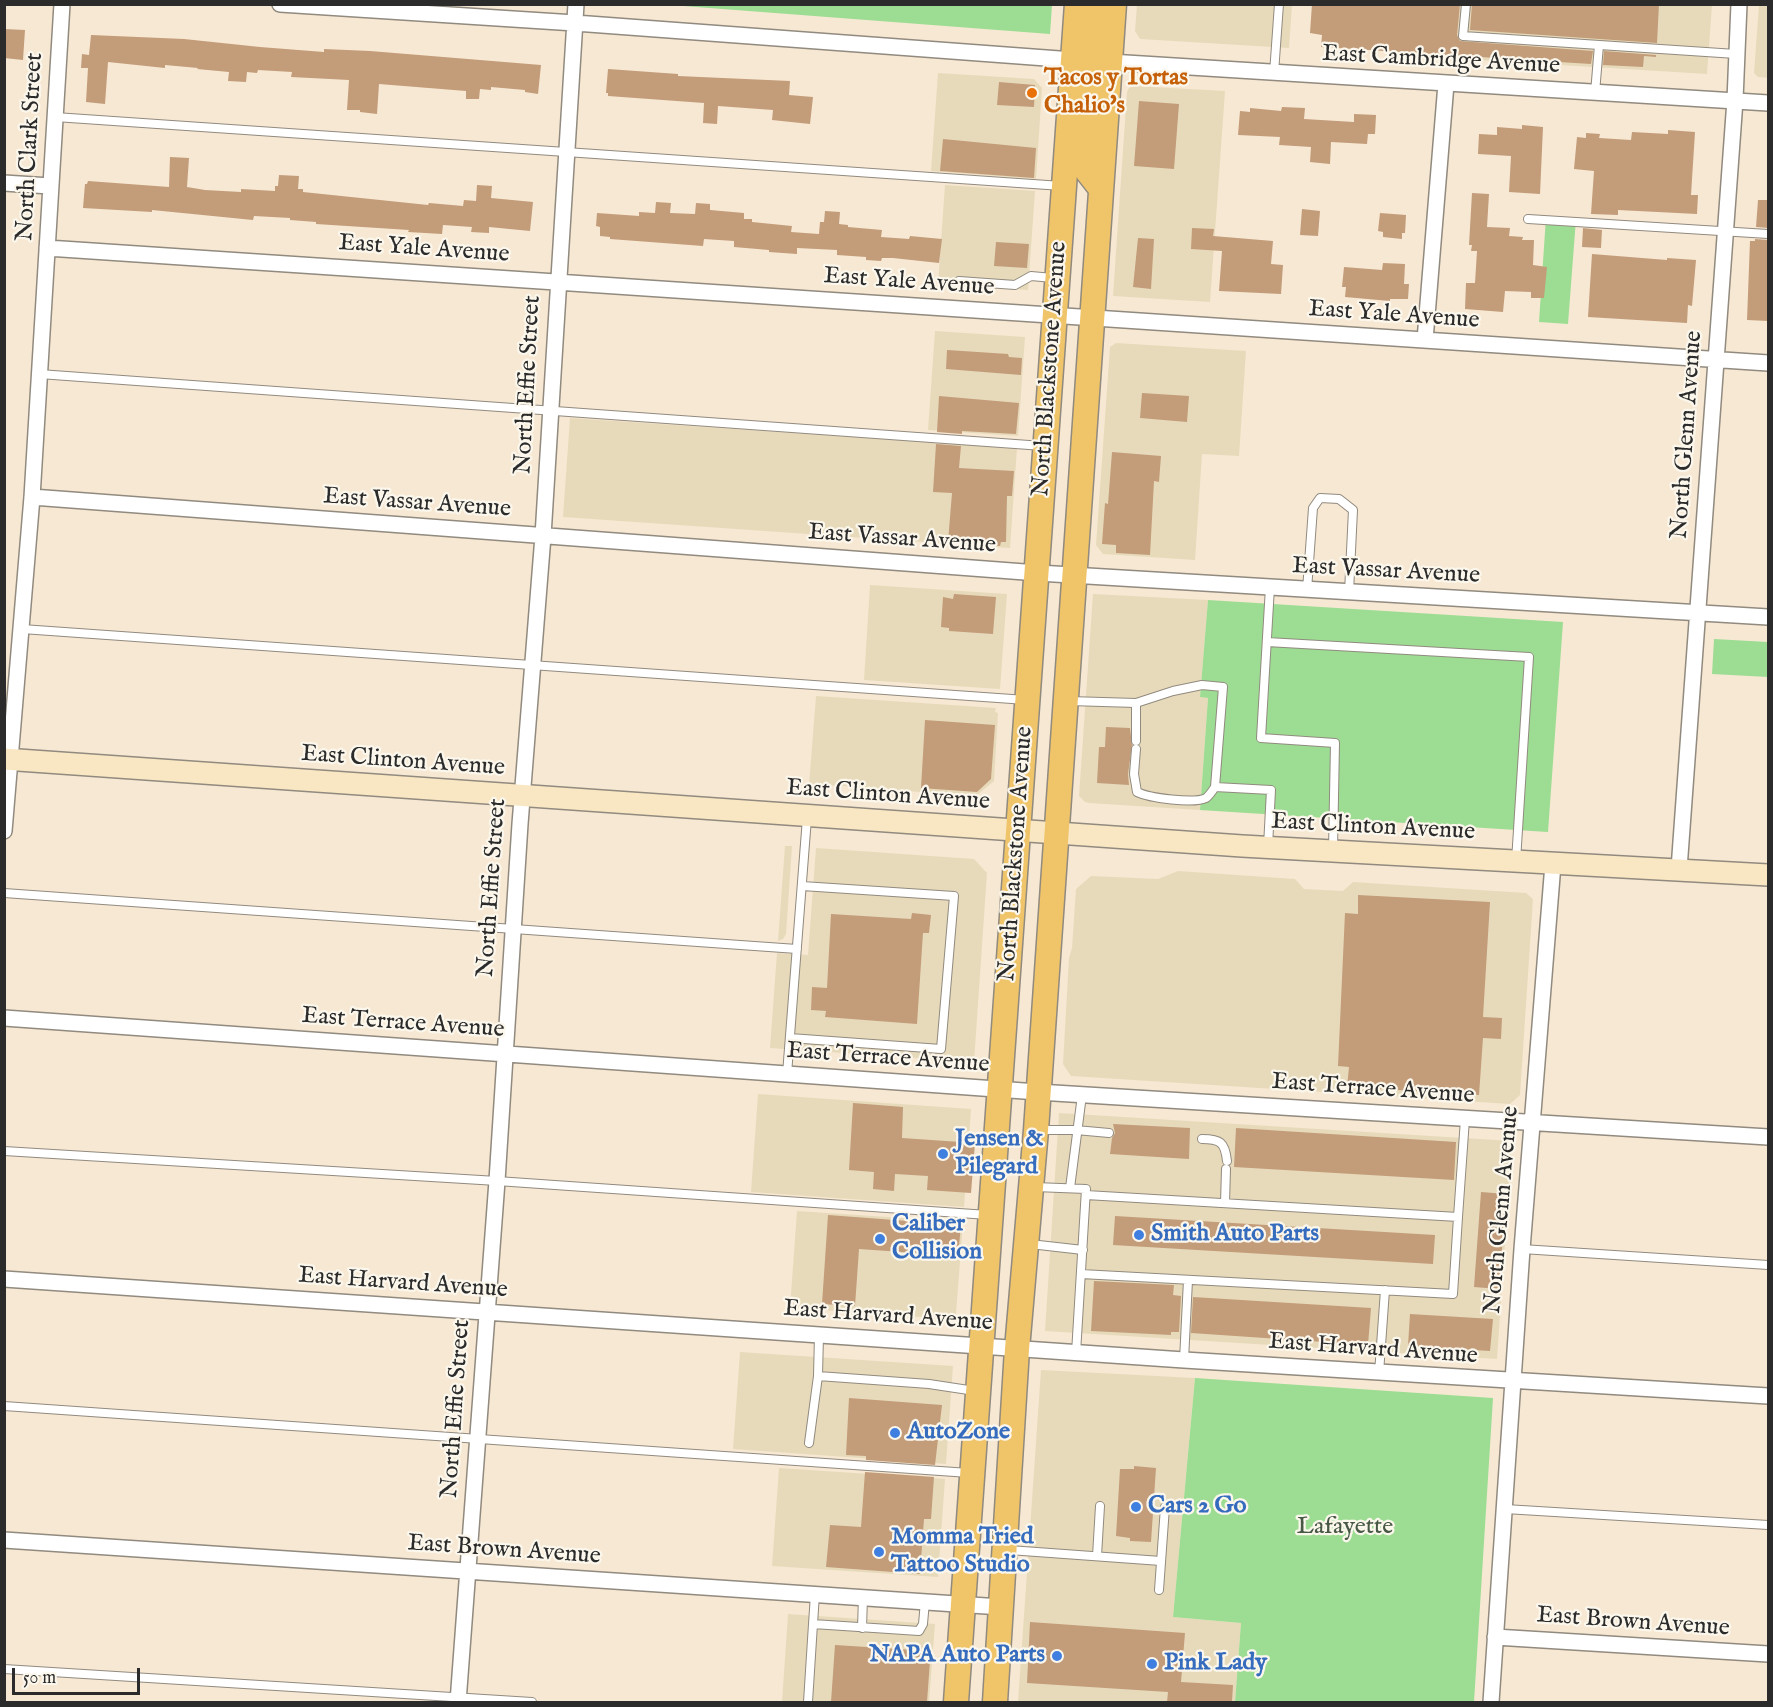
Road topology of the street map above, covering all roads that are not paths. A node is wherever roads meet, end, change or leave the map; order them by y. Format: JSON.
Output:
{"nodes":[{"id":1,"x":62,"y":4,"type":"edge"},
{"id":2,"x":280,"y":4,"type":"edge"},
{"id":3,"x":576,"y":4,"type":"edge"},
{"id":4,"x":1077,"y":4,"type":"edge"},
{"id":5,"x":1094,"y":4,"type":"edge"},
{"id":6,"x":1114,"y":4,"type":"edge"},
{"id":7,"x":1279,"y":4,"type":"edge"},
{"id":8,"x":1466,"y":4,"type":"edge"},
{"id":9,"x":1739,"y":4,"type":"edge"},
{"id":10,"x":457,"y":10,"type":"edge"},
{"id":11,"x":575,"y":23,"type":"junction"},
{"id":12,"x":1599,"y":45,"type":"junction"},
{"id":13,"x":1737,"y":54,"type":"junction"},
{"id":14,"x":1073,"y":60,"type":"junction"},
{"id":15,"x":1110,"y":62,"type":"junction"},
{"id":16,"x":1274,"y":73,"type":"junction"},
{"id":17,"x":1446,"y":84,"type":"junction"},
{"id":18,"x":1595,"y":93,"type":"junction"},
{"id":19,"x":1735,"y":100,"type":"junction"},
{"id":20,"x":1768,"y":102,"type":"edge"},
{"id":21,"x":55,"y":117,"type":"junction"},
{"id":22,"x":566,"y":152,"type":"junction"},
{"id":23,"x":4,"y":183,"type":"edge"},
{"id":24,"x":50,"y":186,"type":"junction"},
{"id":25,"x":1064,"y":186,"type":"junction"},
{"id":26,"x":1102,"y":191,"type":"junction"},
{"id":27,"x":1528,"y":219,"type":"dead end"},
{"id":28,"x":1726,"y":232,"type":"junction"},
{"id":29,"x":1768,"y":234,"type":"edge"},
{"id":30,"x":47,"y":248,"type":"junction"},
{"id":31,"x":1057,"y":278,"type":"junction"},
{"id":32,"x":958,"y":281,"type":"dead end"},
{"id":33,"x":557,"y":282,"type":"junction"},
{"id":34,"x":1055,"y":315,"type":"junction"},
{"id":35,"x":1092,"y":318,"type":"junction"},
{"id":36,"x":1425,"y":340,"type":"junction"},
{"id":37,"x":1715,"y":360,"type":"junction"},
{"id":38,"x":1768,"y":363,"type":"edge"},
{"id":39,"x":39,"y":374,"type":"junction"},
{"id":40,"x":550,"y":411,"type":"junction"},
{"id":41,"x":1046,"y":446,"type":"junction"},
{"id":42,"x":32,"y":497,"type":"junction"},
{"id":43,"x":543,"y":536,"type":"junction"},
{"id":44,"x":1038,"y":573,"type":"junction"},
{"id":45,"x":1075,"y":575,"type":"junction"},
{"id":46,"x":1270,"y":587,"type":"junction"},
{"id":47,"x":1307,"y":590,"type":"junction"},
{"id":48,"x":1349,"y":592,"type":"junction"},
{"id":49,"x":1697,"y":613,"type":"junction"},
{"id":50,"x":1768,"y":618,"type":"edge"},
{"id":51,"x":22,"y":629,"type":"junction"},
{"id":52,"x":1267,"y":642,"type":"junction"},
{"id":53,"x":532,"y":666,"type":"junction"},
{"id":54,"x":1028,"y":700,"type":"junction"},
{"id":55,"x":1065,"y":700,"type":"junction"},
{"id":56,"x":1137,"y":703,"type":"junction"},
{"id":57,"x":8,"y":760,"type":"edge"},
{"id":58,"x":1215,"y":787,"type":"junction"},
{"id":59,"x":522,"y":796,"type":"junction"},
{"id":60,"x":807,"y":816,"type":"junction"},
{"id":61,"x":4,"y":831,"type":"edge"},
{"id":62,"x":1019,"y":831,"type":"junction"},
{"id":63,"x":1056,"y":834,"type":"junction"},
{"id":64,"x":1268,"y":848,"type":"junction"},
{"id":65,"x":1333,"y":852,"type":"junction"},
{"id":66,"x":1516,"y":863,"type":"junction"},
{"id":67,"x":1553,"y":864,"type":"junction"},
{"id":68,"x":1680,"y":869,"type":"junction"},
{"id":69,"x":1768,"y":875,"type":"edge"},
{"id":70,"x":802,"y":886,"type":"junction"},
{"id":71,"x":4,"y":893,"type":"edge"},
{"id":72,"x":513,"y":929,"type":"junction"},
{"id":73,"x":797,"y":949,"type":"junction"},
{"id":74,"x":4,"y":1018,"type":"edge"},
{"id":75,"x":790,"y":1038,"type":"junction"},
{"id":76,"x":504,"y":1054,"type":"junction"},
{"id":77,"x":787,"y":1074,"type":"junction"},
{"id":78,"x":1001,"y":1090,"type":"junction"},
{"id":79,"x":1038,"y":1092,"type":"junction"},
{"id":80,"x":1082,"y":1095,"type":"junction"},
{"id":81,"x":1465,"y":1119,"type":"junction"},
{"id":82,"x":1533,"y":1123,"type":"junction"},
{"id":83,"x":1036,"y":1130,"type":"junction"},
{"id":84,"x":1076,"y":1130,"type":"junction"},
{"id":85,"x":1109,"y":1133,"type":"dead end"},
{"id":86,"x":1768,"y":1137,"type":"edge"},
{"id":87,"x":1202,"y":1139,"type":"dead end"},
{"id":88,"x":4,"y":1151,"type":"edge"},
{"id":89,"x":497,"y":1181,"type":"junction"},
{"id":90,"x":1030,"y":1186,"type":"junction"},
{"id":91,"x":1070,"y":1188,"type":"junction"},
{"id":92,"x":1086,"y":1196,"type":"junction"},
{"id":93,"x":1225,"y":1203,"type":"junction"},
{"id":94,"x":991,"y":1216,"type":"junction"},
{"id":95,"x":1458,"y":1217,"type":"junction"},
{"id":96,"x":1026,"y":1243,"type":"junction"},
{"id":97,"x":1522,"y":1249,"type":"junction"},
{"id":98,"x":1083,"y":1250,"type":"junction"},
{"id":99,"x":1768,"y":1265,"type":"edge"},
{"id":100,"x":1081,"y":1274,"type":"junction"},
{"id":101,"x":4,"y":1279,"type":"edge"},
{"id":102,"x":1188,"y":1280,"type":"junction"},
{"id":103,"x":1385,"y":1290,"type":"junction"},
{"id":104,"x":486,"y":1312,"type":"junction"},
{"id":105,"x":819,"y":1335,"type":"junction"},
{"id":106,"x":980,"y":1346,"type":"junction"},
{"id":107,"x":1017,"y":1349,"type":"junction"},
{"id":108,"x":1076,"y":1353,"type":"junction"},
{"id":109,"x":1184,"y":1360,"type":"junction"},
{"id":110,"x":1379,"y":1373,"type":"junction"},
{"id":111,"x":818,"y":1376,"type":"junction"},
{"id":112,"x":1512,"y":1381,"type":"junction"},
{"id":113,"x":977,"y":1391,"type":"junction"},
{"id":114,"x":1768,"y":1396,"type":"edge"},
{"id":115,"x":4,"y":1406,"type":"edge"},
{"id":116,"x":477,"y":1440,"type":"junction"},
{"id":117,"x":809,"y":1443,"type":"dead end"},
{"id":118,"x":971,"y":1473,"type":"junction"},
{"id":119,"x":1100,"y":1506,"type":"dead end"},
{"id":120,"x":1165,"y":1507,"type":"dead end"},
{"id":121,"x":1505,"y":1509,"type":"junction"},
{"id":122,"x":1768,"y":1525,"type":"edge"},
{"id":123,"x":4,"y":1540,"type":"edge"},
{"id":124,"x":1004,"y":1550,"type":"junction"},
{"id":125,"x":1097,"y":1556,"type":"junction"},
{"id":126,"x":1161,"y":1561,"type":"junction"},
{"id":127,"x":469,"y":1571,"type":"junction"},
{"id":128,"x":1159,"y":1590,"type":"dead end"},
{"id":129,"x":815,"y":1594,"type":"junction"},
{"id":130,"x":863,"y":1597,"type":"junction"},
{"id":131,"x":925,"y":1601,"type":"junction"},
{"id":132,"x":962,"y":1604,"type":"junction"},
{"id":133,"x":1001,"y":1607,"type":"junction"},
{"id":134,"x":813,"y":1624,"type":"junction"},
{"id":135,"x":862,"y":1628,"type":"junction"},
{"id":136,"x":1495,"y":1637,"type":"junction"},
{"id":137,"x":1768,"y":1654,"type":"edge"},
{"id":138,"x":4,"y":1669,"type":"edge"},
{"id":139,"x":458,"y":1700,"type":"edge"},
{"id":140,"x":532,"y":1702,"type":"edge"},
{"id":141,"x":808,"y":1702,"type":"edge"},
{"id":142,"x":956,"y":1702,"type":"edge"},
{"id":143,"x":995,"y":1702,"type":"edge"},
{"id":144,"x":1491,"y":1702,"type":"edge"}],
"edges":[{"from":1,"to":21,"type":"street","name":"North Clark Street"},
{"from":2,"to":10,"type":"street"},
{"from":3,"to":11,"type":"street","name":"North Effie Street"},
{"from":4,"to":14,"type":"main road","name":"North Blackstone Avenue"},
{"from":5,"to":15,"type":"main road"},
{"from":6,"to":15,"type":"main road","name":"North Blackstone Avenue"},
{"from":7,"to":16,"type":"lane"},
{"from":8,"to":12,"type":"lane"},
{"from":9,"to":13,"type":"street","name":"North Glenn Avenue"},
{"from":10,"to":11,"type":"street"},
{"from":11,"to":14,"type":"street"},
{"from":11,"to":22,"type":"street","name":"North Effie Street"},
{"from":12,"to":13,"type":"lane"},
{"from":12,"to":18,"type":"lane"},
{"from":13,"to":19,"type":"street","name":"North Glenn Avenue"},
{"from":14,"to":25,"type":"main road","name":"North Blackstone Avenue"},
{"from":14,"to":26,"type":"main road"},
{"from":15,"to":16,"type":"street","name":"East Cambridge Avenue"},
{"from":15,"to":26,"type":"main road","name":"North Blackstone Avenue"},
{"from":16,"to":17,"type":"street","name":"East Cambridge Avenue"},
{"from":17,"to":18,"type":"street","name":"East Cambridge Avenue"},
{"from":17,"to":36,"type":"street"},
{"from":18,"to":19,"type":"street","name":"East Cambridge Avenue"},
{"from":19,"to":20,"type":"street","name":"East Cambridge Avenue"},
{"from":19,"to":28,"type":"street","name":"North Glenn Avenue"},
{"from":21,"to":22,"type":"lane"},
{"from":21,"to":24,"type":"street","name":"North Clark Street"},
{"from":22,"to":25,"type":"lane"},
{"from":22,"to":33,"type":"street","name":"North Effie Street"},
{"from":23,"to":24,"type":"street"},
{"from":24,"to":30,"type":"street","name":"North Clark Street"},
{"from":25,"to":31,"type":"main road","name":"North Blackstone Avenue"},
{"from":26,"to":35,"type":"main road","name":"North Blackstone Avenue"},
{"from":27,"to":28,"type":"lane"},
{"from":28,"to":29,"type":"lane"},
{"from":28,"to":37,"type":"street","name":"North Glenn Avenue"},
{"from":30,"to":33,"type":"street","name":"East Yale Avenue"},
{"from":30,"to":39,"type":"street","name":"North Clark Street"},
{"from":31,"to":32,"type":"lane"},
{"from":31,"to":34,"type":"main road","name":"North Blackstone Avenue"},
{"from":33,"to":34,"type":"street","name":"East Yale Avenue"},
{"from":33,"to":40,"type":"street","name":"North Effie Street"},
{"from":34,"to":35,"type":"street","name":"East Yale Avenue"},
{"from":34,"to":41,"type":"main road","name":"North Blackstone Avenue"},
{"from":35,"to":36,"type":"street","name":"East Yale Avenue"},
{"from":35,"to":45,"type":"main road","name":"North Blackstone Avenue"},
{"from":36,"to":37,"type":"street","name":"East Yale Avenue"},
{"from":37,"to":38,"type":"street","name":"East Yale Avenue"},
{"from":37,"to":49,"type":"street","name":"North Glenn Avenue"},
{"from":39,"to":40,"type":"lane"},
{"from":39,"to":42,"type":"street","name":"North Clark Street"},
{"from":40,"to":41,"type":"lane"},
{"from":40,"to":43,"type":"street","name":"North Effie Street"},
{"from":41,"to":44,"type":"main road","name":"North Blackstone Avenue"},
{"from":42,"to":43,"type":"street","name":"East Vassar Avenue"},
{"from":42,"to":51,"type":"street","name":"North Clark Street"},
{"from":43,"to":44,"type":"street","name":"East Vassar Avenue"},
{"from":43,"to":53,"type":"street","name":"North Effie Street"},
{"from":44,"to":45,"type":"street","name":"East Vassar Avenue"},
{"from":44,"to":54,"type":"main road","name":"North Blackstone Avenue"},
{"from":45,"to":46,"type":"street","name":"East Vassar Avenue"},
{"from":45,"to":55,"type":"main road","name":"North Blackstone Avenue"},
{"from":46,"to":47,"type":"street","name":"East Vassar Avenue"},
{"from":46,"to":52,"type":"lane"},
{"from":47,"to":48,"type":"street","name":"East Vassar Avenue"},
{"from":47,"to":48,"type":"lane"},
{"from":48,"to":49,"type":"street","name":"East Vassar Avenue"},
{"from":49,"to":50,"type":"street","name":"East Vassar Avenue"},
{"from":49,"to":68,"type":"street","name":"North Glenn Avenue"},
{"from":51,"to":53,"type":"lane"},
{"from":51,"to":57,"type":"street","name":"North Clark Street"},
{"from":52,"to":65,"type":"lane"},
{"from":52,"to":66,"type":"lane"},
{"from":53,"to":54,"type":"lane"},
{"from":53,"to":59,"type":"street","name":"North Effie Street"},
{"from":54,"to":62,"type":"main road","name":"North Blackstone Avenue"},
{"from":55,"to":56,"type":"lane"},
{"from":55,"to":63,"type":"main road","name":"North Blackstone Avenue"},
{"from":56,"to":58,"type":"lane"},
{"from":56,"to":58,"type":"lane"},
{"from":57,"to":59,"type":"main road","name":"East Clinton Avenue"},
{"from":57,"to":61,"type":"street","name":"North Clark Street"},
{"from":58,"to":64,"type":"lane"},
{"from":59,"to":60,"type":"main road","name":"East Clinton Avenue"},
{"from":59,"to":72,"type":"street","name":"North Effie Street"},
{"from":60,"to":62,"type":"main road","name":"East Clinton Avenue"},
{"from":60,"to":70,"type":"lane"},
{"from":62,"to":63,"type":"main road","name":"East Clinton Avenue"},
{"from":62,"to":78,"type":"main road","name":"North Blackstone Avenue"},
{"from":63,"to":64,"type":"main road","name":"East Clinton Avenue"},
{"from":63,"to":79,"type":"main road","name":"North Blackstone Avenue"},
{"from":64,"to":65,"type":"main road","name":"East Clinton Avenue"},
{"from":65,"to":66,"type":"main road","name":"East Clinton Avenue"},
{"from":66,"to":67,"type":"main road","name":"East Clinton Avenue"},
{"from":67,"to":68,"type":"main road","name":"East Clinton Avenue"},
{"from":67,"to":82,"type":"street","name":"North Glenn Avenue"},
{"from":68,"to":69,"type":"main road","name":"East Clinton Avenue"},
{"from":70,"to":73,"type":"lane"},
{"from":70,"to":75,"type":"lane"},
{"from":71,"to":72,"type":"lane"},
{"from":72,"to":73,"type":"lane"},
{"from":72,"to":76,"type":"street","name":"North Effie Street"},
{"from":73,"to":75,"type":"lane"},
{"from":74,"to":76,"type":"street","name":"East Terrace Avenue"},
{"from":75,"to":77,"type":"lane"},
{"from":76,"to":77,"type":"street","name":"East Terrace Avenue"},
{"from":76,"to":89,"type":"street","name":"North Effie Street"},
{"from":77,"to":78,"type":"street","name":"East Terrace Avenue"},
{"from":78,"to":79,"type":"street","name":"East Terrace Avenue"},
{"from":78,"to":94,"type":"main road","name":"North Blackstone Avenue"},
{"from":79,"to":80,"type":"street","name":"East Terrace Avenue"},
{"from":79,"to":83,"type":"main road","name":"North Blackstone Avenue"},
{"from":80,"to":81,"type":"street","name":"East Terrace Avenue"},
{"from":80,"to":84,"type":"lane"},
{"from":81,"to":82,"type":"street","name":"East Terrace Avenue"},
{"from":81,"to":95,"type":"lane"},
{"from":82,"to":86,"type":"street","name":"East Terrace Avenue"},
{"from":82,"to":97,"type":"street","name":"North Glenn Avenue"},
{"from":83,"to":84,"type":"lane"},
{"from":83,"to":90,"type":"main road","name":"North Blackstone Avenue"},
{"from":84,"to":85,"type":"lane"},
{"from":84,"to":91,"type":"lane"},
{"from":87,"to":93,"type":"lane"},
{"from":88,"to":89,"type":"lane"},
{"from":89,"to":94,"type":"lane"},
{"from":89,"to":104,"type":"street","name":"North Effie Street"},
{"from":90,"to":91,"type":"lane"},
{"from":90,"to":96,"type":"main road","name":"North Blackstone Avenue"},
{"from":91,"to":92,"type":"lane"},
{"from":92,"to":93,"type":"lane"},
{"from":92,"to":98,"type":"lane"},
{"from":93,"to":95,"type":"lane"},
{"from":94,"to":106,"type":"main road","name":"North Blackstone Avenue"},
{"from":95,"to":103,"type":"lane"},
{"from":96,"to":98,"type":"lane"},
{"from":96,"to":107,"type":"main road","name":"North Blackstone Avenue"},
{"from":97,"to":99,"type":"lane"},
{"from":97,"to":112,"type":"street","name":"North Glenn Avenue"},
{"from":98,"to":100,"type":"lane"},
{"from":100,"to":102,"type":"lane"},
{"from":100,"to":108,"type":"lane"},
{"from":101,"to":104,"type":"street","name":"East Harvard Avenue"},
{"from":102,"to":103,"type":"lane"},
{"from":102,"to":109,"type":"lane"},
{"from":103,"to":110,"type":"lane"},
{"from":104,"to":105,"type":"street","name":"East Harvard Avenue"},
{"from":104,"to":116,"type":"street","name":"North Effie Street"},
{"from":105,"to":106,"type":"street","name":"East Harvard Avenue"},
{"from":105,"to":111,"type":"lane"},
{"from":106,"to":107,"type":"street","name":"East Harvard Avenue"},
{"from":106,"to":113,"type":"main road","name":"North Blackstone Avenue"},
{"from":107,"to":108,"type":"street","name":"East Harvard Avenue"},
{"from":107,"to":124,"type":"main road","name":"North Blackstone Avenue"},
{"from":108,"to":109,"type":"street","name":"East Harvard Avenue"},
{"from":109,"to":110,"type":"street","name":"East Harvard Avenue"},
{"from":110,"to":112,"type":"street","name":"East Harvard Avenue"},
{"from":111,"to":113,"type":"lane"},
{"from":111,"to":117,"type":"lane"},
{"from":112,"to":114,"type":"street","name":"East Harvard Avenue"},
{"from":112,"to":121,"type":"street","name":"North Glenn Avenue"},
{"from":113,"to":118,"type":"main road","name":"North Blackstone Avenue"},
{"from":115,"to":116,"type":"lane"},
{"from":116,"to":118,"type":"lane"},
{"from":116,"to":127,"type":"street","name":"North Effie Street"},
{"from":118,"to":132,"type":"main road","name":"North Blackstone Avenue"},
{"from":119,"to":125,"type":"lane"},
{"from":120,"to":126,"type":"lane"},
{"from":121,"to":122,"type":"lane"},
{"from":121,"to":136,"type":"street","name":"North Glenn Avenue"},
{"from":123,"to":127,"type":"street","name":"East Brown Avenue"},
{"from":124,"to":125,"type":"lane"},
{"from":124,"to":133,"type":"main road","name":"North Blackstone Avenue"},
{"from":125,"to":126,"type":"lane"},
{"from":126,"to":128,"type":"lane"},
{"from":127,"to":129,"type":"street","name":"East Brown Avenue"},
{"from":127,"to":139,"type":"street","name":"North Effie Street"},
{"from":129,"to":130,"type":"street","name":"East Brown Avenue"},
{"from":129,"to":134,"type":"lane"},
{"from":130,"to":131,"type":"street","name":"East Brown Avenue"},
{"from":130,"to":135,"type":"lane"},
{"from":131,"to":132,"type":"street","name":"East Brown Avenue"},
{"from":131,"to":135,"type":"lane"},
{"from":132,"to":133,"type":"street","name":"East Brown Avenue"},
{"from":132,"to":142,"type":"main road","name":"North Blackstone Avenue"},
{"from":133,"to":143,"type":"main road","name":"North Blackstone Avenue"},
{"from":134,"to":135,"type":"lane"},
{"from":134,"to":141,"type":"lane"},
{"from":136,"to":137,"type":"street","name":"East Brown Avenue"},
{"from":136,"to":144,"type":"street","name":"North Glenn Avenue"},
{"from":138,"to":139,"type":"lane"},
{"from":139,"to":140,"type":"lane"}]}
